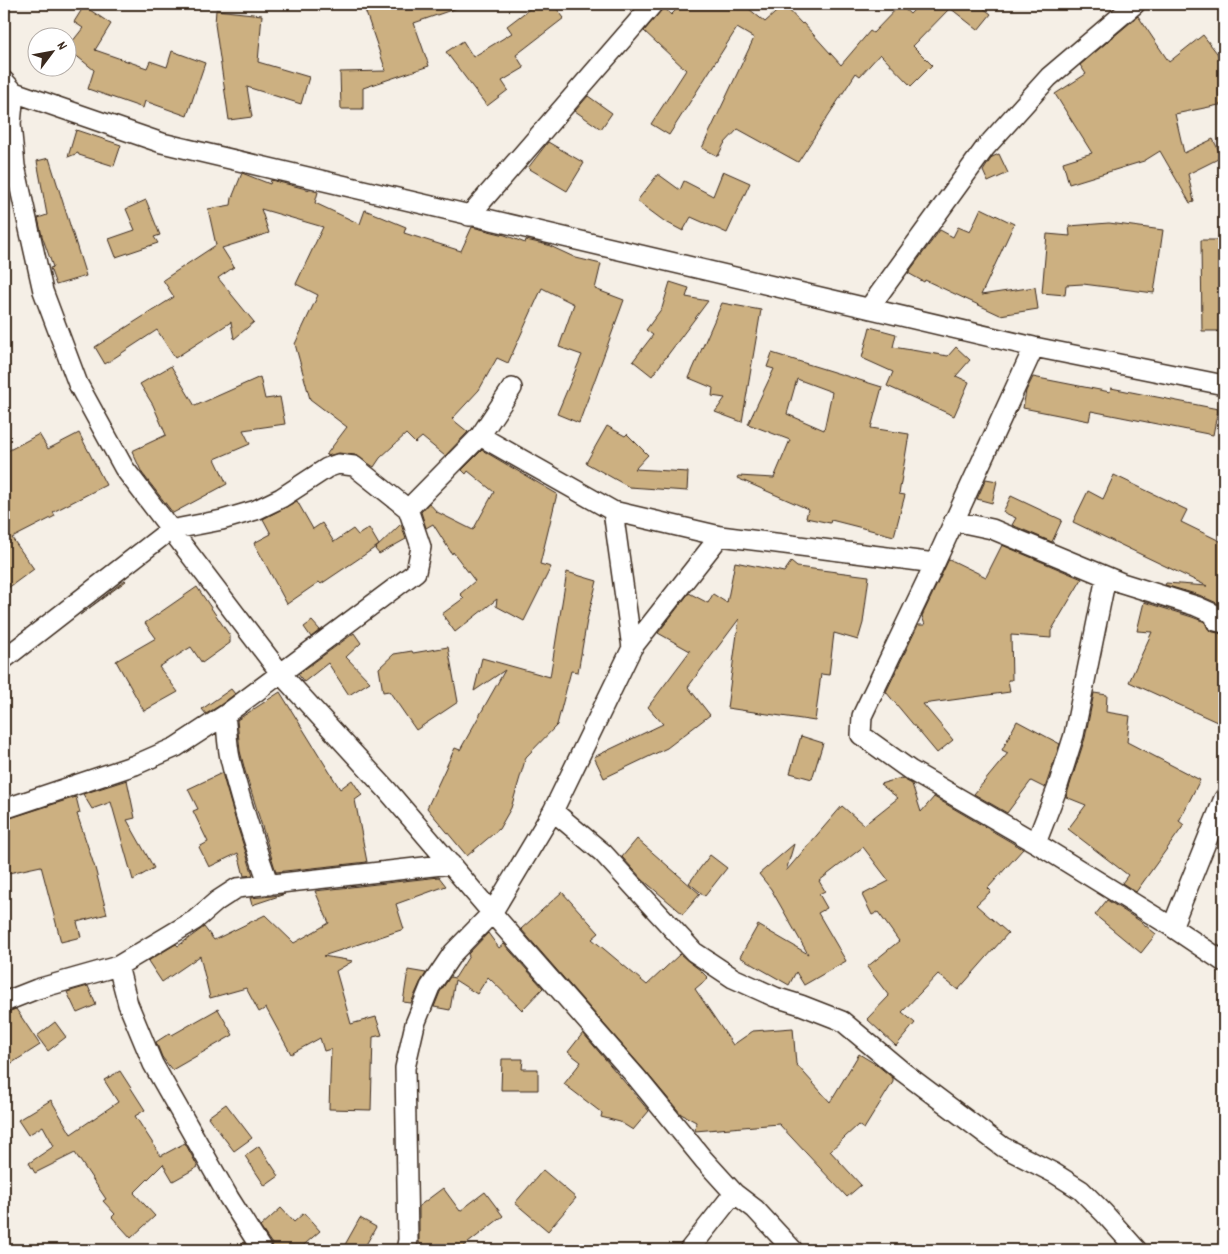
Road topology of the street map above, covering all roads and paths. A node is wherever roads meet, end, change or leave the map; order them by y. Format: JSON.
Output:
{"nodes":[{"id":1,"x":653,"y":4,"type":"edge"},
{"id":2,"x":1135,"y":4,"type":"edge"},
{"id":3,"x":9,"y":86,"type":"edge"},
{"id":4,"x":7,"y":126,"type":"edge"},
{"id":5,"x":469,"y":216,"type":"junction"},
{"id":6,"x":869,"y":308,"type":"junction"},
{"id":7,"x":1034,"y":347,"type":"junction"},
{"id":8,"x":1224,"y":384,"type":"edge"},
{"id":9,"x":512,"y":388,"type":"dead end"},
{"id":10,"x":480,"y":436,"type":"junction"},
{"id":11,"x":408,"y":509,"type":"junction"},
{"id":12,"x":613,"y":511,"type":"junction"},
{"id":13,"x":954,"y":521,"type":"junction"},
{"id":14,"x":170,"y":530,"type":"junction"},
{"id":15,"x":720,"y":536,"type":"junction"},
{"id":16,"x":935,"y":563,"type":"junction"},
{"id":17,"x":1106,"y":576,"type":"junction"},
{"id":18,"x":1224,"y":622,"type":"edge"},
{"id":19,"x":632,"y":648,"type":"junction"},
{"id":20,"x":4,"y":659,"type":"edge"},
{"id":21,"x":281,"y":674,"type":"junction"},
{"id":22,"x":225,"y":715,"type":"junction"},
{"id":23,"x":1224,"y":798,"type":"edge"},
{"id":24,"x":4,"y":809,"type":"edge"},
{"id":25,"x":553,"y":811,"type":"junction"},
{"id":26,"x":1036,"y":843,"type":"junction"},
{"id":27,"x":451,"y":864,"type":"junction"},
{"id":28,"x":269,"y":885,"type":"junction"},
{"id":29,"x":492,"y":913,"type":"junction"},
{"id":30,"x":1172,"y":928,"type":"junction"},
{"id":31,"x":1224,"y":962,"type":"edge"},
{"id":32,"x":118,"y":966,"type":"junction"},
{"id":33,"x":4,"y":1002,"type":"edge"},
{"id":34,"x":734,"y":1193,"type":"junction"},
{"id":35,"x":403,"y":1247,"type":"edge"},
{"id":36,"x":262,"y":1250,"type":"edge"},
{"id":37,"x":689,"y":1250,"type":"edge"},
{"id":38,"x":793,"y":1250,"type":"edge"},
{"id":39,"x":1138,"y":1250,"type":"edge"}],
"edges":[{"from":1,"to":5,"type":"street"},
{"from":2,"to":6,"type":"street"},
{"from":3,"to":4,"type":"street"},
{"from":3,"to":5,"type":"street"},
{"from":4,"to":14,"type":"street"},
{"from":5,"to":6,"type":"street"},
{"from":6,"to":7,"type":"street"},
{"from":7,"to":8,"type":"street"},
{"from":7,"to":13,"type":"street"},
{"from":9,"to":10,"type":"street"},
{"from":10,"to":11,"type":"street"},
{"from":10,"to":12,"type":"street"},
{"from":11,"to":14,"type":"street"},
{"from":11,"to":21,"type":"street"},
{"from":12,"to":15,"type":"street"},
{"from":12,"to":19,"type":"street"},
{"from":13,"to":16,"type":"street"},
{"from":13,"to":17,"type":"street"},
{"from":14,"to":20,"type":"street"},
{"from":14,"to":21,"type":"street"},
{"from":15,"to":16,"type":"street"},
{"from":15,"to":19,"type":"street"},
{"from":16,"to":26,"type":"street"},
{"from":17,"to":18,"type":"street"},
{"from":17,"to":26,"type":"street"},
{"from":19,"to":25,"type":"street"},
{"from":21,"to":22,"type":"street"},
{"from":21,"to":27,"type":"street"},
{"from":22,"to":24,"type":"street"},
{"from":22,"to":28,"type":"street"},
{"from":23,"to":30,"type":"street"},
{"from":25,"to":29,"type":"street"},
{"from":25,"to":39,"type":"street"},
{"from":26,"to":30,"type":"street"},
{"from":27,"to":28,"type":"street"},
{"from":27,"to":29,"type":"street"},
{"from":28,"to":32,"type":"street"},
{"from":29,"to":34,"type":"street"},
{"from":29,"to":35,"type":"street"},
{"from":30,"to":31,"type":"street"},
{"from":32,"to":33,"type":"street"},
{"from":32,"to":36,"type":"street"},
{"from":34,"to":37,"type":"street"},
{"from":34,"to":38,"type":"street"}]}
